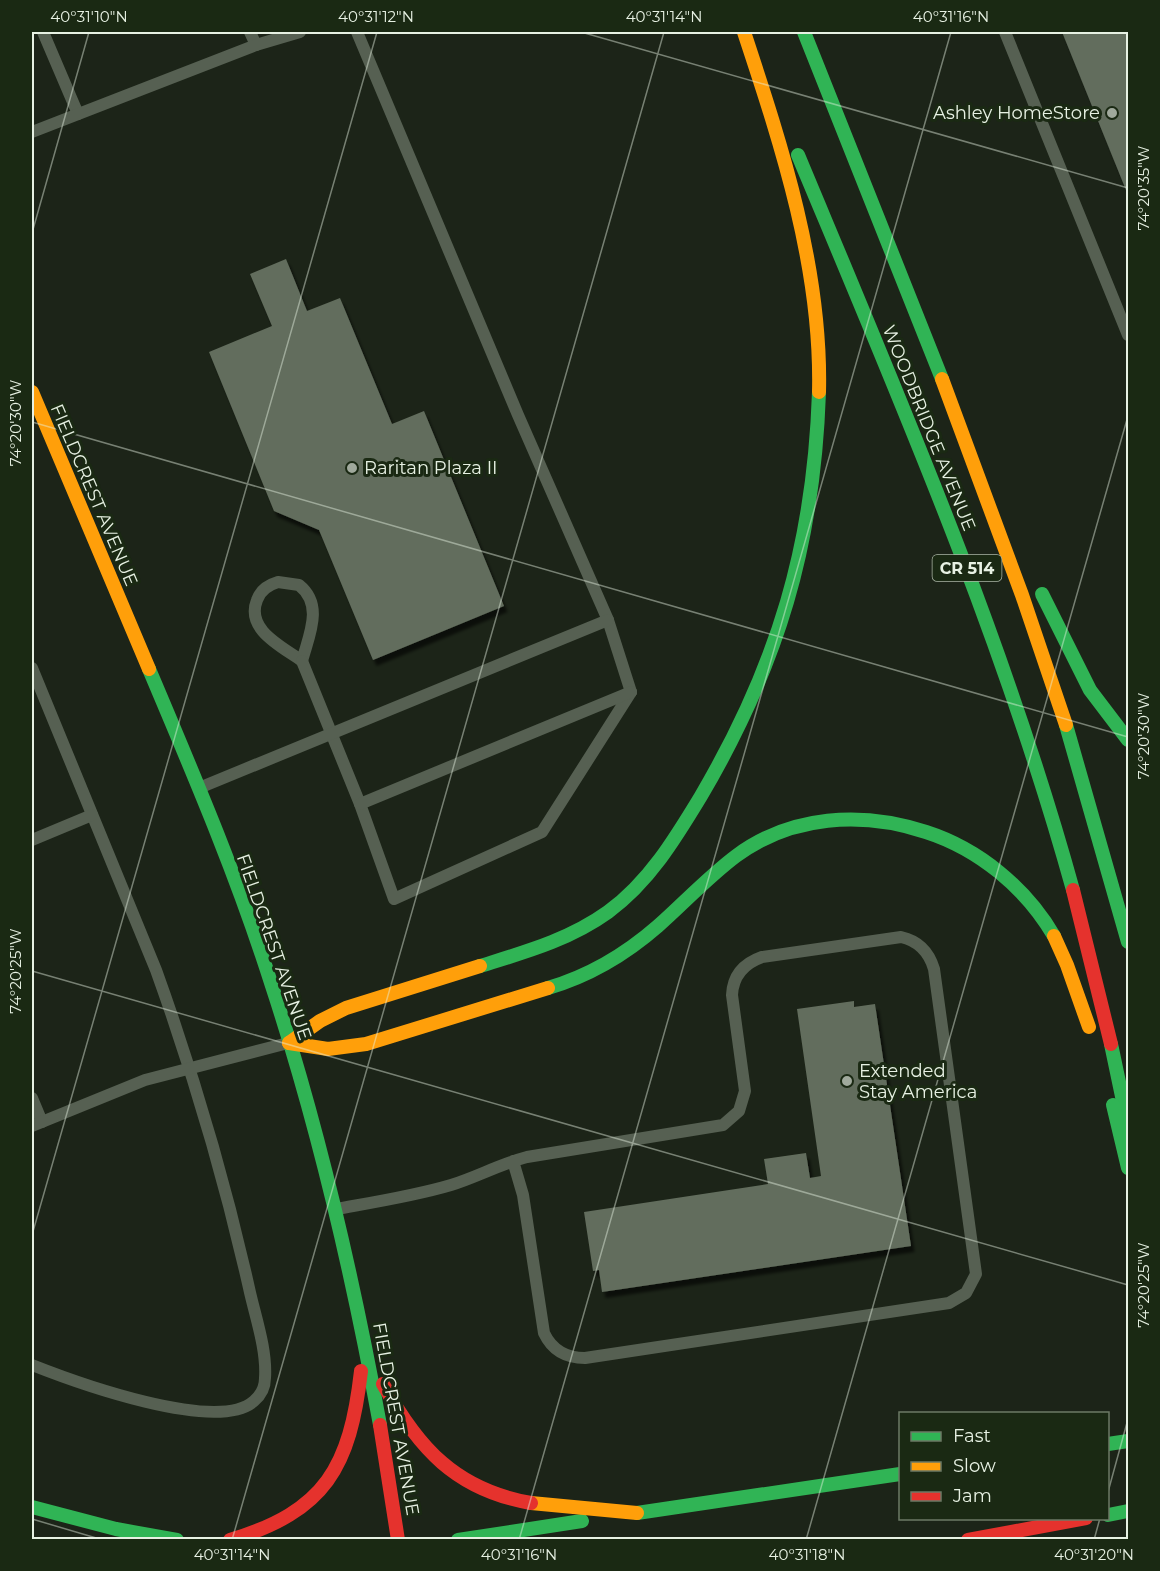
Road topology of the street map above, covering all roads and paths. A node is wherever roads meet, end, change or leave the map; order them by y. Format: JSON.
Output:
{"nodes":[{"id":1,"x":43,"y":32,"type":"edge"},
{"id":2,"x":250,"y":32,"type":"edge"},
{"id":3,"x":300,"y":32,"type":"edge"},
{"id":4,"x":357,"y":32,"type":"edge"},
{"id":5,"x":746,"y":32,"type":"edge"},
{"id":6,"x":804,"y":32,"type":"edge"},
{"id":7,"x":1005,"y":32,"type":"edge"},
{"id":8,"x":256,"y":45,"type":"junction"},
{"id":9,"x":78,"y":114,"type":"junction"},
{"id":10,"x":32,"y":132,"type":"edge"},
{"id":11,"x":1128,"y":335,"type":"edge"},
{"id":12,"x":938,"y":363,"type":"junction"},
{"id":13,"x":32,"y":392,"type":"edge"},
{"id":14,"x":1016,"y":536,"type":"dead end"},
{"id":15,"x":1034,"y":577,"type":"dead end"},
{"id":16,"x":608,"y":620,"type":"junction"},
{"id":17,"x":302,"y":661,"type":"junction"},
{"id":18,"x":32,"y":668,"type":"edge"},
{"id":19,"x":631,"y":692,"type":"junction"},
{"id":20,"x":331,"y":733,"type":"junction"},
{"id":21,"x":1128,"y":741,"type":"edge"},
{"id":22,"x":198,"y":789,"type":"junction"},
{"id":23,"x":360,"y":804,"type":"junction"},
{"id":24,"x":92,"y":814,"type":"junction"},
{"id":25,"x":32,"y":840,"type":"edge"},
{"id":26,"x":1128,"y":942,"type":"edge"},
{"id":27,"x":1092,"y":1038,"type":"dead end"},
{"id":28,"x":289,"y":1043,"type":"junction"},
{"id":29,"x":1101,"y":1065,"type":"dead end"},
{"id":30,"x":188,"y":1068,"type":"junction"},
{"id":31,"x":32,"y":1098,"type":"edge"},
{"id":32,"x":37,"y":1124,"type":"edge"},
{"id":33,"x":1128,"y":1125,"type":"edge"},
{"id":34,"x":513,"y":1161,"type":"junction"},
{"id":35,"x":1128,"y":1168,"type":"edge"},
{"id":36,"x":336,"y":1209,"type":"junction"},
{"id":37,"x":362,"y":1327,"type":"junction"},
{"id":38,"x":32,"y":1365,"type":"edge"},
{"id":39,"x":1128,"y":1441,"type":"edge"},
{"id":40,"x":1109,"y":1444,"type":"edge"},
{"id":41,"x":899,"y":1474,"type":"edge"},
{"id":42,"x":32,"y":1507,"type":"edge"},
{"id":43,"x":1128,"y":1511,"type":"edge"},
{"id":44,"x":637,"y":1513,"type":"junction"},
{"id":45,"x":1109,"y":1515,"type":"edge"},
{"id":46,"x":1075,"y":1520,"type":"edge"},
{"id":47,"x":177,"y":1539,"type":"edge"},
{"id":48,"x":230,"y":1539,"type":"edge"},
{"id":49,"x":398,"y":1539,"type":"edge"},
{"id":50,"x":458,"y":1539,"type":"edge"},
{"id":51,"x":968,"y":1539,"type":"edge"}],
"edges":[{"from":1,"to":9,"type":"lane"},
{"from":2,"to":8,"type":"lane"},
{"from":3,"to":8,"type":"lane"},
{"from":4,"to":16,"type":"lane"},
{"from":5,"to":28,"type":"main road"},
{"from":5,"to":33,"type":"main road","name":"WOODBRIDGE AVENUE","number":"CR 514"},
{"from":6,"to":12,"type":"main road","name":"WOODBRIDGE AVENUE","number":"CR 514"},
{"from":7,"to":11,"type":"lane"},
{"from":8,"to":9,"type":"lane"},
{"from":9,"to":10,"type":"lane"},
{"from":12,"to":14,"type":"main road"},
{"from":12,"to":26,"type":"main road","name":"WOODBRIDGE AVENUE","number":"CR 514"},
{"from":13,"to":22,"type":"main road","name":"FIELDCREST AVENUE"},
{"from":15,"to":21,"type":"main road"},
{"from":16,"to":19,"type":"lane"},
{"from":16,"to":20,"type":"lane"},
{"from":17,"to":17,"type":"lane"},
{"from":17,"to":20,"type":"lane"},
{"from":18,"to":24,"type":"lane"},
{"from":19,"to":23,"type":"lane"},
{"from":19,"to":23,"type":"lane"},
{"from":20,"to":22,"type":"lane"},
{"from":20,"to":23,"type":"lane"},
{"from":22,"to":28,"type":"main road","name":"FIELDCREST AVENUE"},
{"from":24,"to":25,"type":"lane"},
{"from":24,"to":30,"type":"lane"},
{"from":27,"to":28,"type":"main road"},
{"from":28,"to":30,"type":"lane"},
{"from":28,"to":36,"type":"main road","name":"FIELDCREST AVENUE"},
{"from":29,"to":35,"type":"main road"},
{"from":30,"to":32,"type":"lane"},
{"from":30,"to":38,"type":"lane"},
{"from":31,"to":32,"type":"lane"},
{"from":34,"to":34,"type":"lane"},
{"from":34,"to":36,"type":"lane"},
{"from":36,"to":37,"type":"main road","name":"FIELDCREST AVENUE"},
{"from":37,"to":44,"type":"main road"},
{"from":37,"to":48,"type":"main road"},
{"from":37,"to":49,"type":"main road","name":"FIELDCREST AVENUE"},
{"from":39,"to":40,"type":"main road"},
{"from":41,"to":44,"type":"main road"},
{"from":42,"to":47,"type":"main road"},
{"from":43,"to":45,"type":"main road"},
{"from":44,"to":50,"type":"main road"},
{"from":46,"to":51,"type":"main road"}]}
